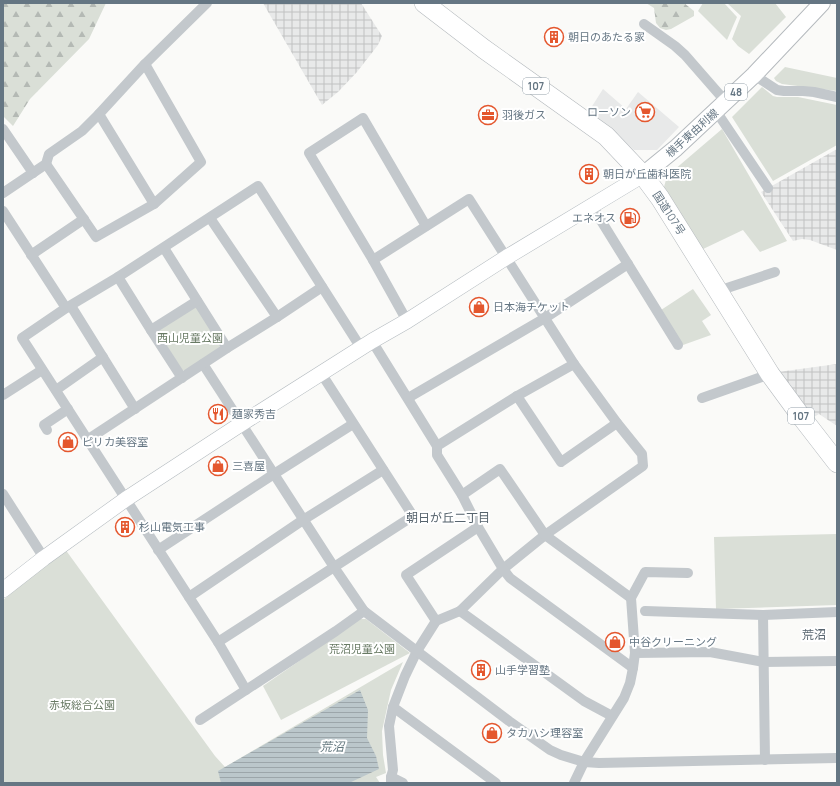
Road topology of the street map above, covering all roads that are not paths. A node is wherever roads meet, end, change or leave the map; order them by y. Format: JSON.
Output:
{"nodes":[{"id":1,"x":207,"y":3,"type":"edge"},
{"id":2,"x":424,"y":3,"type":"edge"},
{"id":3,"x":822,"y":3,"type":"edge"},
{"id":4,"x":644,"y":24,"type":"dead end"},
{"id":5,"x":145,"y":64,"type":"junction"},
{"id":6,"x":754,"y":75,"type":"junction"},
{"id":7,"x":837,"y":97,"type":"edge"},
{"id":8,"x":721,"y":107,"type":"junction"},
{"id":9,"x":99,"y":114,"type":"junction"},
{"id":10,"x":3,"y":129,"type":"edge"},
{"id":11,"x":46,"y":164,"type":"junction"},
{"id":12,"x":33,"y":173,"type":"junction"},
{"id":13,"x":643,"y":175,"type":"junction"},
{"id":14,"x":768,"y":188,"type":"dead end"},
{"id":15,"x":3,"y":193,"type":"edge"},
{"id":16,"x":154,"y":204,"type":"junction"},
{"id":17,"x":592,"y":206,"type":"junction"},
{"id":18,"x":3,"y":211,"type":"edge"},
{"id":19,"x":210,"y":218,"type":"junction"},
{"id":20,"x":84,"y":220,"type":"junction"},
{"id":21,"x":426,"y":226,"type":"junction"},
{"id":22,"x":164,"y":248,"type":"junction"},
{"id":23,"x":31,"y":255,"type":"junction"},
{"id":24,"x":507,"y":257,"type":"junction"},
{"id":25,"x":373,"y":260,"type":"junction"},
{"id":26,"x":628,"y":264,"type":"junction"},
{"id":27,"x":775,"y":272,"type":"dead end"},
{"id":28,"x":118,"y":277,"type":"junction"},
{"id":29,"x":322,"y":288,"type":"junction"},
{"id":30,"x":718,"y":291,"type":"junction"},
{"id":31,"x":197,"y":301,"type":"junction"},
{"id":32,"x":69,"y":307,"type":"junction"},
{"id":33,"x":277,"y":317,"type":"junction"},
{"id":34,"x":545,"y":318,"type":"junction"},
{"id":35,"x":407,"y":321,"type":"junction"},
{"id":36,"x":151,"y":330,"type":"junction"},
{"id":37,"x":367,"y":345,"type":"junction"},
{"id":38,"x":678,"y":345,"type":"dead end"},
{"id":39,"x":227,"y":348,"type":"junction"},
{"id":40,"x":103,"y":357,"type":"junction"},
{"id":41,"x":203,"y":364,"type":"junction"},
{"id":42,"x":574,"y":364,"type":"junction"},
{"id":43,"x":42,"y":370,"type":"junction"},
{"id":44,"x":321,"y":374,"type":"junction"},
{"id":45,"x":770,"y":374,"type":"junction"},
{"id":46,"x":182,"y":378,"type":"junction"},
{"id":47,"x":56,"y":390,"type":"junction"},
{"id":48,"x":3,"y":395,"type":"edge"},
{"id":49,"x":518,"y":396,"type":"junction"},
{"id":50,"x":408,"y":398,"type":"junction"},
{"id":51,"x":702,"y":398,"type":"dead end"},
{"id":52,"x":68,"y":409,"type":"junction"},
{"id":53,"x":135,"y":409,"type":"junction"},
{"id":54,"x":617,"y":423,"type":"junction"},
{"id":55,"x":241,"y":424,"type":"junction"},
{"id":56,"x":354,"y":424,"type":"junction"},
{"id":57,"x":47,"y":430,"type":"dead end"},
{"id":58,"x":87,"y":440,"type":"junction"},
{"id":59,"x":437,"y":446,"type":"junction"},
{"id":60,"x":837,"y":463,"type":"edge"},
{"id":61,"x":383,"y":470,"type":"junction"},
{"id":62,"x":274,"y":474,"type":"junction"},
{"id":63,"x":3,"y":494,"type":"edge"},
{"id":64,"x":462,"y":495,"type":"junction"},
{"id":65,"x":126,"y":499,"type":"junction"},
{"id":66,"x":6,"y":505,"type":"edge"},
{"id":67,"x":303,"y":520,"type":"junction"},
{"id":68,"x":478,"y":527,"type":"junction"},
{"id":69,"x":545,"y":535,"type":"junction"},
{"id":70,"x":158,"y":550,"type":"junction"},
{"id":71,"x":44,"y":558,"type":"junction"},
{"id":72,"x":334,"y":567,"type":"junction"},
{"id":73,"x":503,"y":569,"type":"junction"},
{"id":74,"x":688,"y":573,"type":"dead end"},
{"id":75,"x":3,"y":590,"type":"edge"},
{"id":76,"x":189,"y":597,"type":"junction"},
{"id":77,"x":631,"y":598,"type":"junction"},
{"id":78,"x":364,"y":611,"type":"junction"},
{"id":79,"x":460,"y":611,"type":"junction"},
{"id":80,"x":645,"y":611,"type":"dead end"},
{"id":81,"x":837,"y":612,"type":"edge"},
{"id":82,"x":763,"y":615,"type":"junction"},
{"id":83,"x":436,"y":621,"type":"junction"},
{"id":84,"x":218,"y":642,"type":"junction"},
{"id":85,"x":417,"y":650,"type":"junction"},
{"id":86,"x":636,"y":653,"type":"junction"},
{"id":87,"x":837,"y":661,"type":"edge"},
{"id":88,"x":764,"y":662,"type":"junction"},
{"id":89,"x":634,"y":668,"type":"junction"},
{"id":90,"x":246,"y":690,"type":"junction"},
{"id":91,"x":393,"y":707,"type":"junction"},
{"id":92,"x":612,"y":716,"type":"junction"},
{"id":93,"x":200,"y":720,"type":"dead end"},
{"id":94,"x":837,"y":758,"type":"edge"},
{"id":95,"x":765,"y":760,"type":"junction"},
{"id":96,"x":584,"y":762,"type":"junction"},
{"id":97,"x":391,"y":780,"type":"edge"},
{"id":98,"x":403,"y":783,"type":"edge"},
{"id":99,"x":496,"y":783,"type":"edge"},
{"id":100,"x":574,"y":783,"type":"edge"}],
"edges":[{"from":1,"to":5,"type":"street"},
{"from":2,"to":13,"type":"highway","name":"国道107号","number":"107"},
{"from":3,"to":6,"type":"main road","name":"横手東由利線","number":"48"},
{"from":4,"to":8,"type":"street"},
{"from":5,"to":9,"type":"street"},
{"from":5,"to":16,"type":"street"},
{"from":6,"to":7,"type":"street"},
{"from":6,"to":8,"type":"main road","name":"横手東由利線","number":"48"},
{"from":8,"to":13,"type":"main road","name":"横手東由利線","number":"48"},
{"from":8,"to":14,"type":"street"},
{"from":9,"to":11,"type":"street"},
{"from":9,"to":16,"type":"street"},
{"from":10,"to":12,"type":"street"},
{"from":11,"to":12,"type":"street"},
{"from":11,"to":20,"type":"street"},
{"from":12,"to":15,"type":"street"},
{"from":13,"to":17,"type":"street"},
{"from":13,"to":30,"type":"highway","name":"国道107号","number":"107"},
{"from":16,"to":20,"type":"street"},
{"from":17,"to":24,"type":"street"},
{"from":17,"to":26,"type":"street"},
{"from":18,"to":23,"type":"street"},
{"from":19,"to":22,"type":"street"},
{"from":19,"to":29,"type":"street"},
{"from":19,"to":33,"type":"street"},
{"from":20,"to":23,"type":"street"},
{"from":21,"to":24,"type":"street"},
{"from":21,"to":25,"type":"street"},
{"from":21,"to":25,"type":"street"},
{"from":22,"to":28,"type":"street"},
{"from":22,"to":31,"type":"street"},
{"from":23,"to":32,"type":"street"},
{"from":24,"to":34,"type":"street"},
{"from":24,"to":35,"type":"street"},
{"from":25,"to":35,"type":"street"},
{"from":26,"to":34,"type":"street"},
{"from":26,"to":38,"type":"street"},
{"from":27,"to":30,"type":"street"},
{"from":28,"to":32,"type":"street"},
{"from":28,"to":36,"type":"street"},
{"from":29,"to":33,"type":"street"},
{"from":29,"to":37,"type":"street"},
{"from":30,"to":45,"type":"highway","name":"国道107号","number":"107"},
{"from":31,"to":36,"type":"street"},
{"from":31,"to":39,"type":"street"},
{"from":32,"to":40,"type":"street"},
{"from":32,"to":43,"type":"street"},
{"from":33,"to":39,"type":"street"},
{"from":34,"to":42,"type":"street"},
{"from":34,"to":50,"type":"street"},
{"from":35,"to":37,"type":"street"},
{"from":36,"to":46,"type":"street"},
{"from":37,"to":44,"type":"street"},
{"from":37,"to":50,"type":"street"},
{"from":39,"to":41,"type":"street"},
{"from":40,"to":47,"type":"street"},
{"from":40,"to":53,"type":"street"},
{"from":41,"to":46,"type":"street"},
{"from":41,"to":55,"type":"street"},
{"from":42,"to":49,"type":"street"},
{"from":42,"to":54,"type":"street"},
{"from":43,"to":47,"type":"street"},
{"from":43,"to":48,"type":"street"},
{"from":44,"to":55,"type":"street"},
{"from":44,"to":56,"type":"street"},
{"from":45,"to":51,"type":"street"},
{"from":45,"to":60,"type":"highway","name":"国道107号","number":"107"},
{"from":46,"to":53,"type":"street"},
{"from":47,"to":52,"type":"street"},
{"from":49,"to":54,"type":"street"},
{"from":49,"to":59,"type":"street"},
{"from":50,"to":59,"type":"street"},
{"from":52,"to":57,"type":"street"},
{"from":52,"to":58,"type":"street"},
{"from":53,"to":58,"type":"street"},
{"from":54,"to":69,"type":"street"},
{"from":55,"to":62,"type":"street"},
{"from":55,"to":65,"type":"street"},
{"from":56,"to":61,"type":"street"},
{"from":56,"to":62,"type":"street"},
{"from":58,"to":65,"type":"street"},
{"from":59,"to":64,"type":"street"},
{"from":61,"to":67,"type":"street"},
{"from":61,"to":72,"type":"street"},
{"from":62,"to":67,"type":"street"},
{"from":62,"to":70,"type":"street"},
{"from":63,"to":66,"type":"street"},
{"from":64,"to":68,"type":"street"},
{"from":64,"to":69,"type":"street"},
{"from":65,"to":70,"type":"street"},
{"from":65,"to":71,"type":"street"},
{"from":66,"to":71,"type":"street"},
{"from":67,"to":72,"type":"street"},
{"from":67,"to":76,"type":"street"},
{"from":68,"to":73,"type":"street"},
{"from":68,"to":83,"type":"street"},
{"from":69,"to":73,"type":"street"},
{"from":69,"to":77,"type":"street"},
{"from":70,"to":76,"type":"street"},
{"from":71,"to":75,"type":"street"},
{"from":72,"to":78,"type":"street"},
{"from":72,"to":84,"type":"street"},
{"from":73,"to":79,"type":"street"},
{"from":73,"to":89,"type":"street"},
{"from":74,"to":77,"type":"street"},
{"from":76,"to":84,"type":"street"},
{"from":77,"to":86,"type":"street"},
{"from":78,"to":85,"type":"street"},
{"from":78,"to":90,"type":"street"},
{"from":79,"to":83,"type":"street"},
{"from":79,"to":92,"type":"street"},
{"from":80,"to":82,"type":"street"},
{"from":81,"to":82,"type":"street"},
{"from":82,"to":88,"type":"street"},
{"from":83,"to":85,"type":"street"},
{"from":84,"to":90,"type":"street"},
{"from":85,"to":91,"type":"street"},
{"from":85,"to":96,"type":"street"},
{"from":86,"to":88,"type":"street"},
{"from":86,"to":89,"type":"street"},
{"from":87,"to":88,"type":"street"},
{"from":88,"to":95,"type":"street"},
{"from":89,"to":92,"type":"street"},
{"from":90,"to":93,"type":"street"},
{"from":91,"to":97,"type":"street"},
{"from":91,"to":99,"type":"street"},
{"from":92,"to":96,"type":"street"},
{"from":94,"to":95,"type":"street"},
{"from":95,"to":96,"type":"street"},
{"from":96,"to":100,"type":"street"},
{"from":97,"to":98,"type":"street"}]}
